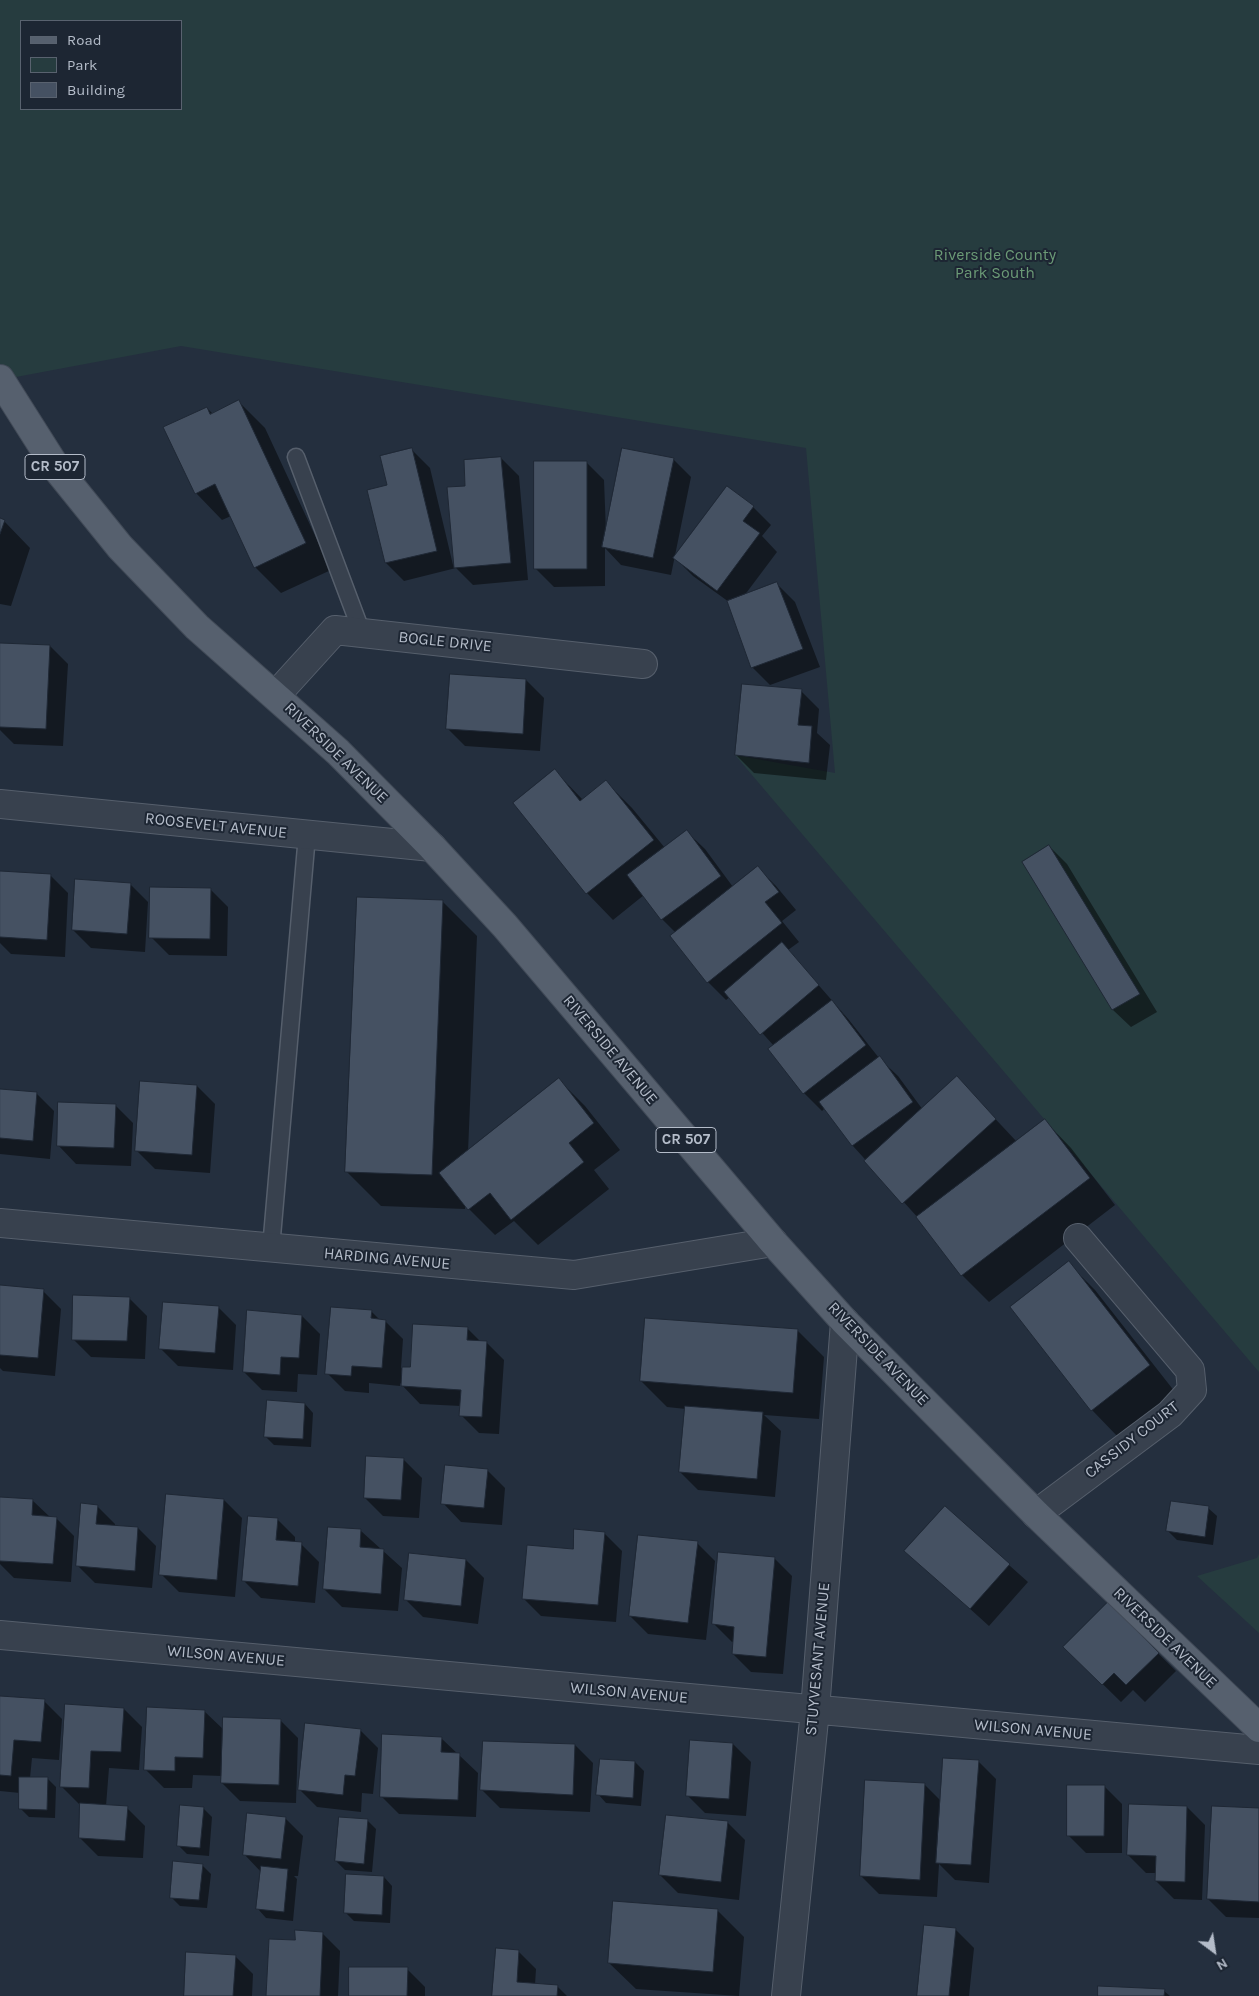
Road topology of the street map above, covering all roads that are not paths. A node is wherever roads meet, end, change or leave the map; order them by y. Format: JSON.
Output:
{"nodes":[{"id":1,"x":0,"y":380,"type":"edge"},
{"id":2,"x":296,"y":457,"type":"dead end"},
{"id":3,"x":362,"y":633,"type":"junction"},
{"id":4,"x":643,"y":664,"type":"dead end"},
{"id":5,"x":276,"y":695,"type":"junction"},
{"id":6,"x":0,"y":804,"type":"edge"},
{"id":7,"x":307,"y":835,"type":"junction"},
{"id":8,"x":432,"y":847,"type":"junction"},
{"id":9,"x":0,"y":1223,"type":"edge"},
{"id":10,"x":1078,"y":1238,"type":"dead end"},
{"id":11,"x":773,"y":1242,"type":"junction"},
{"id":12,"x":271,"y":1248,"type":"junction"},
{"id":13,"x":844,"y":1322,"type":"junction"},
{"id":14,"x":1036,"y":1514,"type":"junction"},
{"id":15,"x":0,"y":1635,"type":"edge"},
{"id":16,"x":815,"y":1710,"type":"junction"},
{"id":17,"x":1259,"y":1728,"type":"edge"},
{"id":18,"x":1259,"y":1750,"type":"edge"},
{"id":19,"x":786,"y":1996,"type":"edge"}],
"edges":[{"from":1,"to":5,"type":"main road","name":"RIVERSIDE AVENUE","number":"CR 507"},
{"from":2,"to":3,"type":"lane"},
{"from":3,"to":4,"type":"street","name":"BOGLE DRIVE"},
{"from":3,"to":5,"type":"street","name":"BOGLE DRIVE"},
{"from":5,"to":8,"type":"main road","name":"RIVERSIDE AVENUE","number":"CR 507"},
{"from":6,"to":7,"type":"street","name":"ROOSEVELT AVENUE"},
{"from":7,"to":8,"type":"street","name":"ROOSEVELT AVENUE"},
{"from":7,"to":12,"type":"lane"},
{"from":8,"to":11,"type":"main road","name":"RIVERSIDE AVENUE","number":"CR 507"},
{"from":9,"to":12,"type":"street","name":"HARDING AVENUE"},
{"from":10,"to":14,"type":"street","name":"CASSIDY COURT"},
{"from":11,"to":12,"type":"street","name":"HARDING AVENUE"},
{"from":11,"to":13,"type":"main road","name":"RIVERSIDE AVENUE","number":"CR 507"},
{"from":13,"to":14,"type":"main road","name":"RIVERSIDE AVENUE","number":"CR 507"},
{"from":13,"to":16,"type":"street","name":"STUYVESANT AVENUE"},
{"from":14,"to":17,"type":"main road","name":"RIVERSIDE AVENUE","number":"CR 507"},
{"from":15,"to":16,"type":"street","name":"WILSON AVENUE"},
{"from":16,"to":18,"type":"street","name":"WILSON AVENUE"},
{"from":16,"to":19,"type":"street","name":"STUYVESANT AVENUE"}]}
